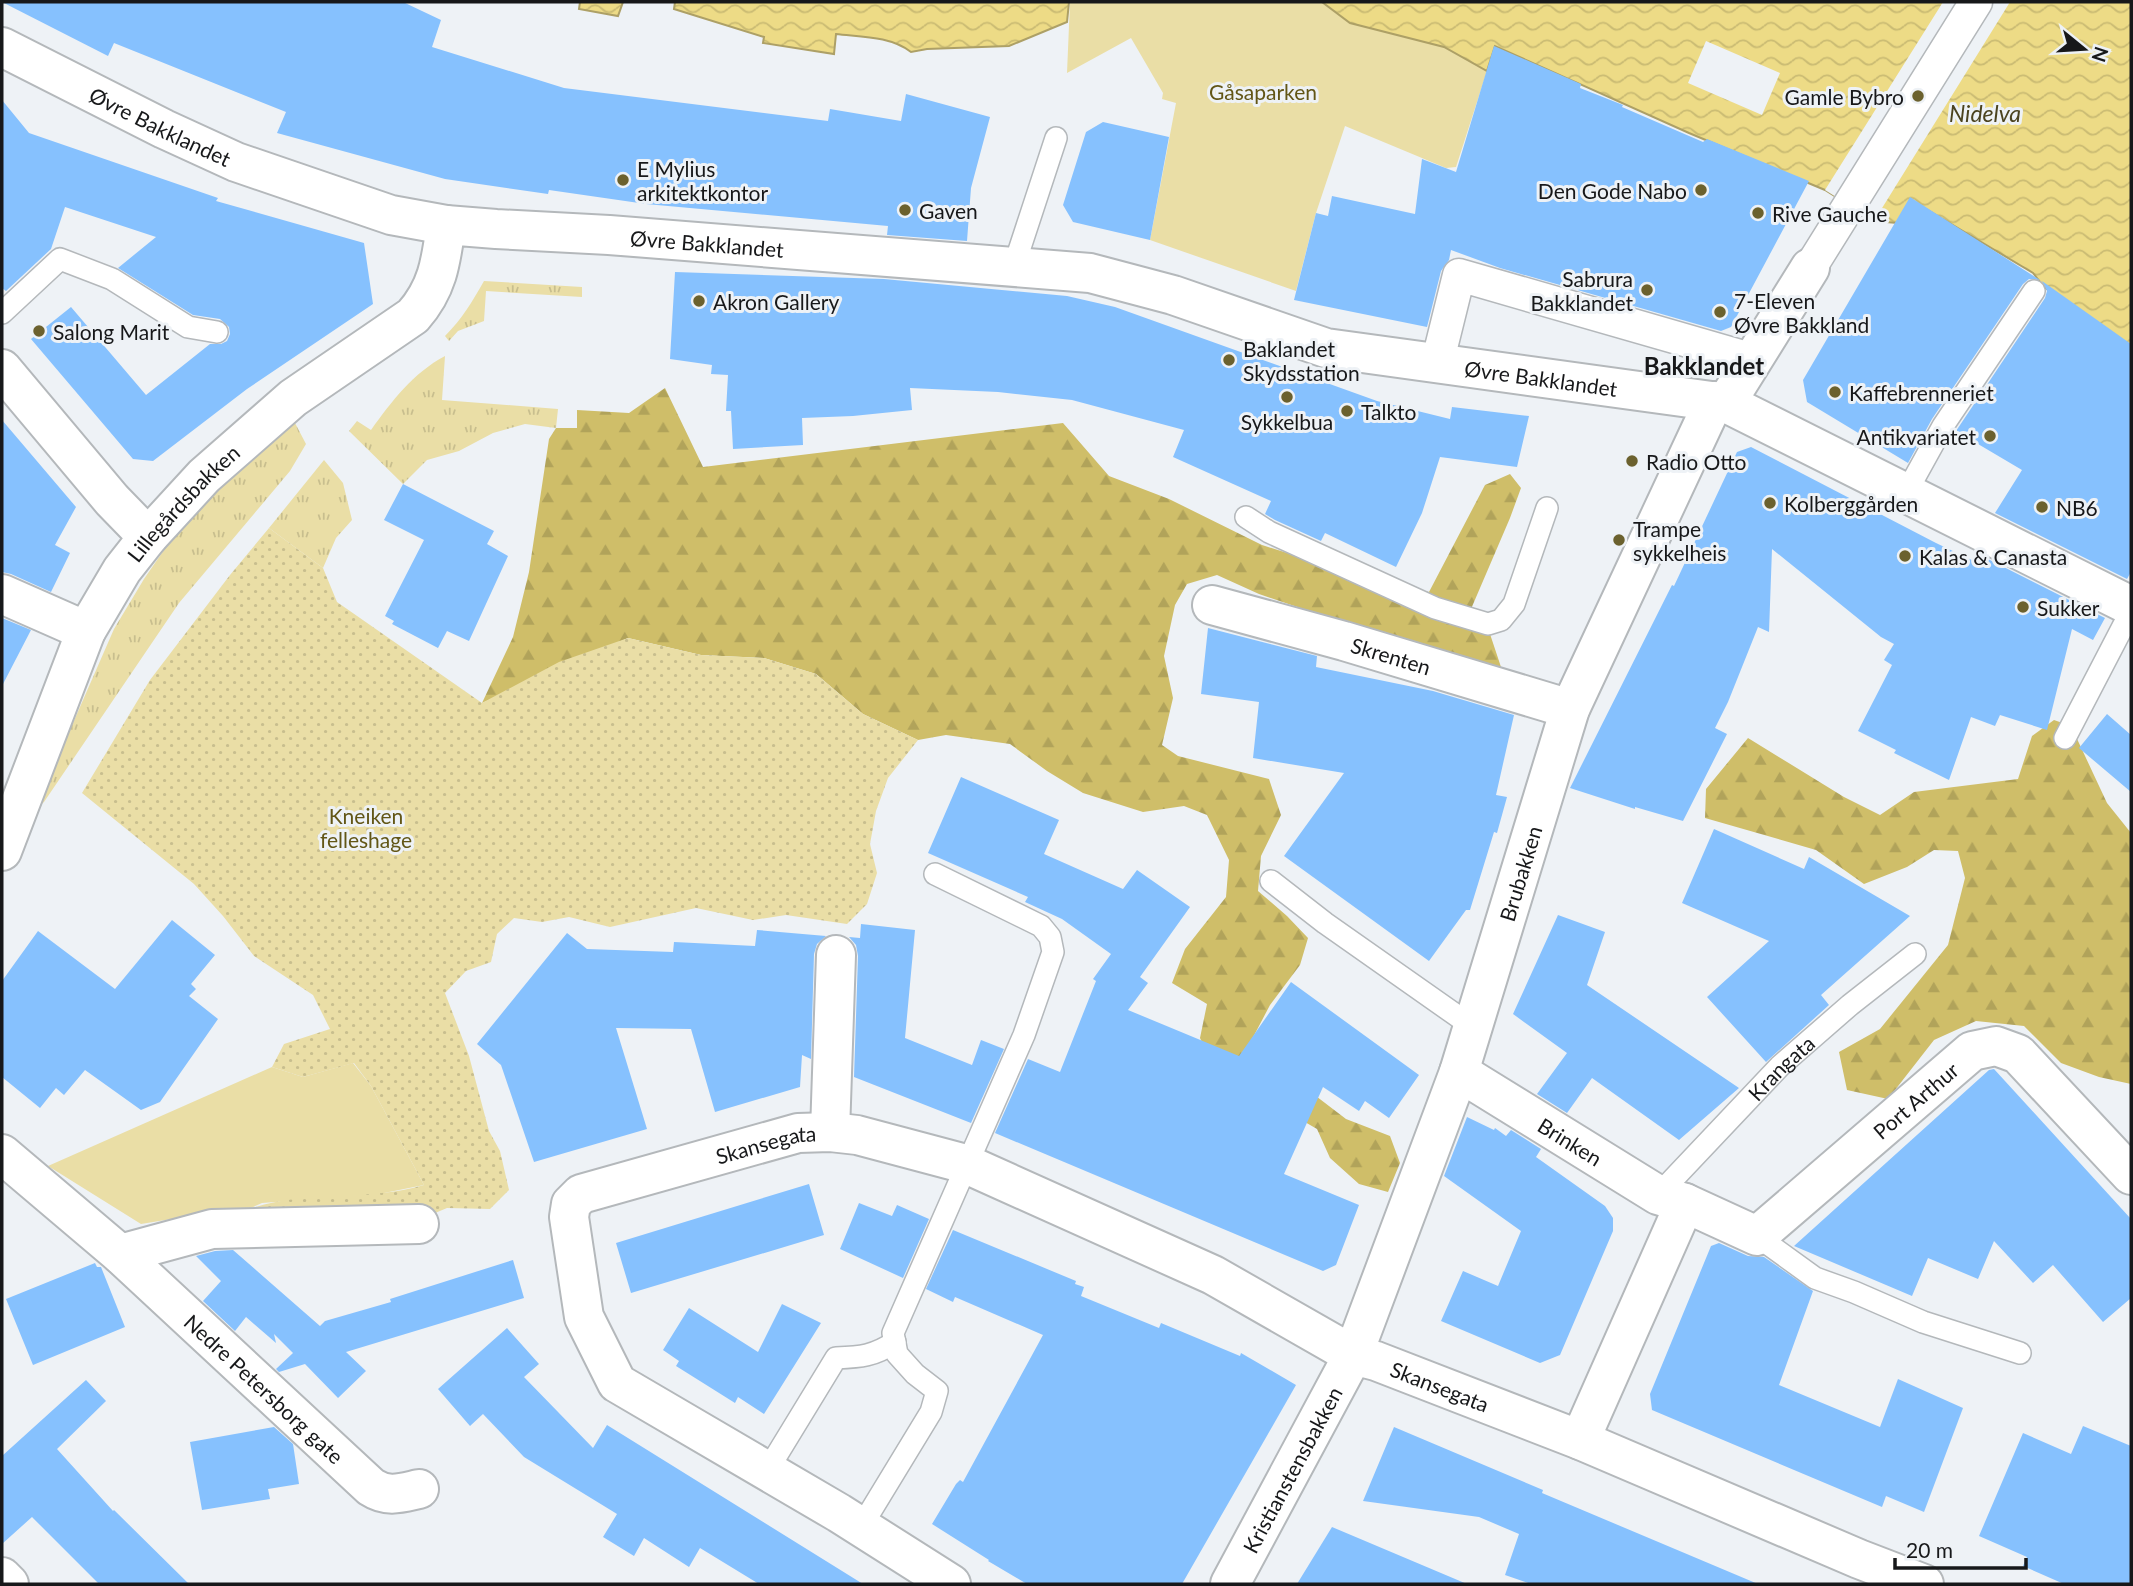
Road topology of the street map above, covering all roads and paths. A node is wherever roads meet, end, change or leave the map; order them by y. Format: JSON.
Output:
{"nodes":[{"id":1,"x":1976,"y":2,"type":"edge"},
{"id":2,"x":2,"y":47,"type":"edge"},
{"id":3,"x":1056,"y":138,"type":"dead end"},
{"id":4,"x":446,"y":225,"type":"junction"},
{"id":5,"x":1014,"y":266,"type":"junction"},
{"id":6,"x":1810,"y":268,"type":"joint"},
{"id":7,"x":2034,"y":291,"type":"dead end"},
{"id":8,"x":2,"y":313,"type":"edge"},
{"id":9,"x":217,"y":332,"type":"dead end"},
{"id":10,"x":1754,"y":360,"type":"junction"},
{"id":11,"x":1437,"y":364,"type":"junction"},
{"id":12,"x":2,"y":369,"type":"edge"},
{"id":13,"x":1720,"y":402,"type":"junction"},
{"id":14,"x":1906,"y":493,"type":"junction"},
{"id":15,"x":1548,"y":508,"type":"dead end"},
{"id":16,"x":1246,"y":517,"type":"dead end"},
{"id":17,"x":148,"y":537,"type":"junction"},
{"id":18,"x":2,"y":594,"type":"edge"},
{"id":19,"x":1212,"y":605,"type":"dead end"},
{"id":20,"x":2131,"y":608,"type":"edge"},
{"id":21,"x":86,"y":631,"type":"junction"},
{"id":22,"x":1570,"y":709,"type":"junction"},
{"id":23,"x":2065,"y":738,"type":"dead end"},
{"id":24,"x":2,"y":851,"type":"edge"},
{"id":25,"x":935,"y":874,"type":"dead end"},
{"id":26,"x":1271,"y":881,"type":"dead end"},
{"id":27,"x":1915,"y":954,"type":"dead end"},
{"id":28,"x":836,"y":955,"type":"dead end"},
{"id":29,"x":1473,"y":1027,"type":"junction"},
{"id":30,"x":1459,"y":1072,"type":"junction"},
{"id":31,"x":830,"y":1132,"type":"junction"},
{"id":32,"x":2,"y":1154,"type":"edge"},
{"id":33,"x":966,"y":1164,"type":"junction"},
{"id":34,"x":2131,"y":1175,"type":"edge"},
{"id":35,"x":1671,"y":1199,"type":"junction"},
{"id":36,"x":419,"y":1224,"type":"dead end"},
{"id":37,"x":1757,"y":1236,"type":"junction"},
{"id":38,"x":120,"y":1254,"type":"junction"},
{"id":39,"x":895,"y":1342,"type":"junction"},
{"id":40,"x":2020,"y":1353,"type":"dead end"},
{"id":41,"x":1353,"y":1355,"type":"junction"},
{"id":42,"x":1580,"y":1440,"type":"junction"},
{"id":43,"x":767,"y":1471,"type":"junction"},
{"id":44,"x":419,"y":1489,"type":"dead end"},
{"id":45,"x":861,"y":1527,"type":"junction"},
{"id":46,"x":2,"y":1577,"type":"edge"},
{"id":47,"x":9,"y":1584,"type":"edge"},
{"id":48,"x":951,"y":1584,"type":"edge"},
{"id":49,"x":1230,"y":1584,"type":"edge"},
{"id":50,"x":1924,"y":1584,"type":"edge"}],
"edges":[{"from":1,"to":6,"type":"street"},
{"from":2,"to":4,"type":"street","name":"Øvre Bakklandet"},
{"from":3,"to":5,"type":"lane"},
{"from":4,"to":5,"type":"street","name":"Øvre Bakklandet"},
{"from":4,"to":17,"type":"street","name":"Lillegårdsbakken"},
{"from":5,"to":11,"type":"street","name":"Øvre Bakklandet"},
{"from":6,"to":10,"type":"street"},
{"from":7,"to":14,"type":"lane"},
{"from":8,"to":9,"type":"lane"},
{"from":10,"to":11,"type":"street","name":"Øvre Bakklandet"},
{"from":10,"to":13,"type":"street"},
{"from":11,"to":13,"type":"street","name":"Øvre Bakklandet"},
{"from":12,"to":17,"type":"street"},
{"from":13,"to":14,"type":"street","name":"Øvre Bakklandet"},
{"from":13,"to":22,"type":"street","name":"Brubakken"},
{"from":14,"to":20,"type":"street","name":"Øvre Bakklandet"},
{"from":15,"to":16,"type":"lane"},
{"from":17,"to":21,"type":"street","name":"Lillegårdsbakken"},
{"from":18,"to":21,"type":"street"},
{"from":19,"to":22,"type":"street","name":"Skrenten"},
{"from":20,"to":23,"type":"lane"},
{"from":21,"to":24,"type":"street","name":"Lillegårdsbakken"},
{"from":22,"to":29,"type":"street","name":"Brubakken"},
{"from":25,"to":33,"type":"lane"},
{"from":26,"to":29,"type":"lane"},
{"from":27,"to":35,"type":"lane","name":"Krangata"},
{"from":28,"to":31,"type":"street"},
{"from":29,"to":30,"type":"street","name":"Brubakken"},
{"from":30,"to":35,"type":"street","name":"Brinken"},
{"from":30,"to":41,"type":"street","name":"Brubakken"},
{"from":31,"to":33,"type":"street","name":"Skansegata"},
{"from":31,"to":43,"type":"street","name":"Skansegata"},
{"from":32,"to":38,"type":"street","name":"Nedre Petersborg gate"},
{"from":33,"to":39,"type":"lane"},
{"from":33,"to":41,"type":"street","name":"Skansegata"},
{"from":34,"to":37,"type":"street","name":"Port Arthur"},
{"from":35,"to":37,"type":"street"},
{"from":35,"to":42,"type":"street","name":"Krangata"},
{"from":36,"to":38,"type":"street"},
{"from":37,"to":40,"type":"lane"},
{"from":38,"to":44,"type":"street","name":"Nedre Petersborg gate"},
{"from":39,"to":43,"type":"lane"},
{"from":39,"to":45,"type":"lane"},
{"from":41,"to":42,"type":"street","name":"Skansegata"},
{"from":41,"to":49,"type":"street","name":"Kristianstensbakken"},
{"from":42,"to":50,"type":"street","name":"Skansegata"},
{"from":43,"to":45,"type":"street"},
{"from":45,"to":48,"type":"street"},
{"from":46,"to":47,"type":"street"}]}
